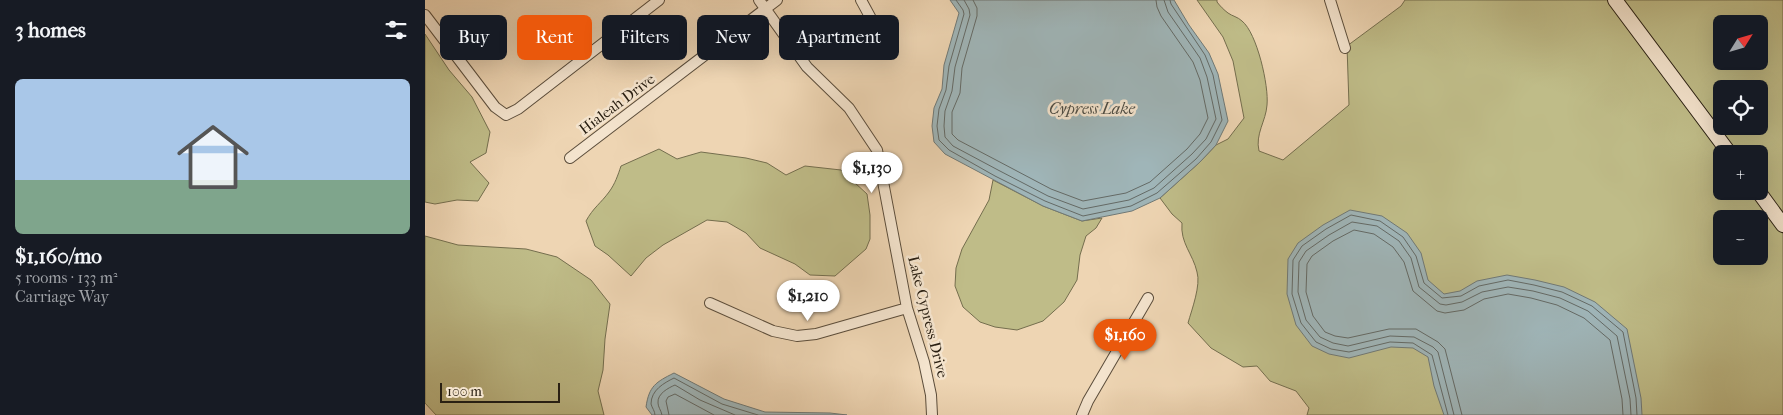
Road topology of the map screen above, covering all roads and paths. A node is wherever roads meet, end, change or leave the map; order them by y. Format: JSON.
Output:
{"nodes":[{"id":1,"x":659,"y":0,"type":"edge"},
{"id":2,"x":759,"y":0,"type":"edge"},
{"id":3,"x":777,"y":0,"type":"edge"},
{"id":4,"x":861,"y":0,"type":"edge"},
{"id":5,"x":1331,"y":0,"type":"edge"},
{"id":6,"x":1615,"y":0,"type":"edge"},
{"id":7,"x":765,"y":9,"type":"junction"},
{"id":8,"x":425,"y":15,"type":"edge"},
{"id":9,"x":869,"y":15,"type":"edge"},
{"id":10,"x":1345,"y":48,"type":"dead end"},
{"id":11,"x":1723,"y":145,"type":"edge"},
{"id":12,"x":570,"y":158,"type":"dead end"},
{"id":13,"x":1765,"y":200,"type":"edge"},
{"id":14,"x":1783,"y":225,"type":"edge"},
{"id":15,"x":1148,"y":298,"type":"dead end"},
{"id":16,"x":710,"y":304,"type":"dead end"},
{"id":17,"x":907,"y":308,"type":"junction"},
{"id":18,"x":932,"y":415,"type":"edge"},
{"id":19,"x":1082,"y":415,"type":"edge"}],
"edges":[{"from":1,"to":8,"type":"street"},
{"from":2,"to":7,"type":"street","name":"Lake Cypress Drive"},
{"from":3,"to":7,"type":"street","name":"Hialeah Drive"},
{"from":4,"to":9,"type":"street"},
{"from":5,"to":10,"type":"street"},
{"from":6,"to":11,"type":"main road"},
{"from":7,"to":12,"type":"street","name":"Hialeah Drive"},
{"from":7,"to":17,"type":"street","name":"Lake Cypress Drive"},
{"from":13,"to":14,"type":"main road"},
{"from":15,"to":19,"type":"street"},
{"from":16,"to":17,"type":"street"},
{"from":17,"to":18,"type":"street","name":"Lake Cypress Drive"}]}
